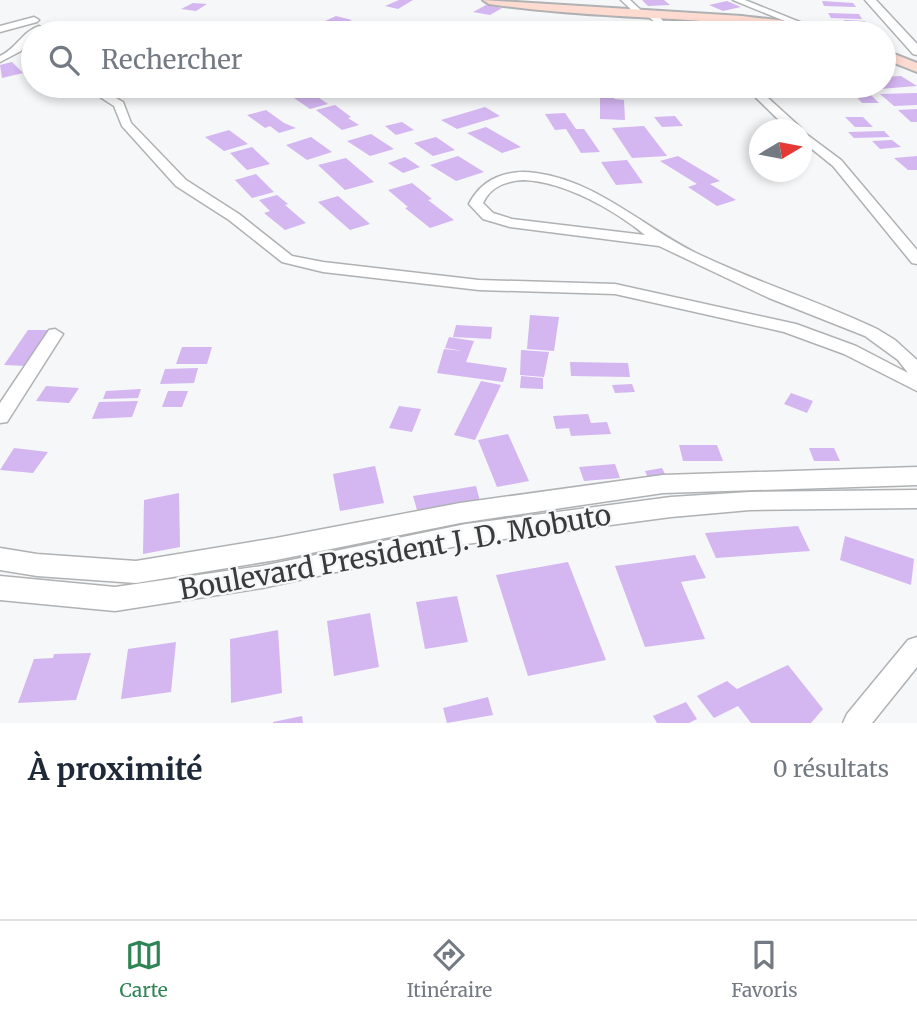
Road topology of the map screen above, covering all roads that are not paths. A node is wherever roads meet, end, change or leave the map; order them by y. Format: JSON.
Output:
{"nodes":[{"id":1,"x":489,"y":0,"type":"edge"},
{"id":2,"x":625,"y":0,"type":"edge"},
{"id":3,"x":737,"y":0,"type":"edge"},
{"id":4,"x":870,"y":0,"type":"edge"},
{"id":5,"x":646,"y":14,"type":"junction"},
{"id":6,"x":655,"y":21,"type":"edge"},
{"id":7,"x":734,"y":21,"type":"edge"},
{"id":8,"x":791,"y":21,"type":"edge"},
{"id":9,"x":889,"y":21,"type":"edge"},
{"id":10,"x":21,"y":28,"type":"edge"},
{"id":11,"x":896,"y":28,"type":"edge"},
{"id":12,"x":0,"y":29,"type":"edge"},
{"id":13,"x":21,"y":47,"type":"edge"},
{"id":14,"x":917,"y":51,"type":"edge"},
{"id":15,"x":0,"y":59,"type":"edge"},
{"id":16,"x":896,"y":59,"type":"edge"},
{"id":17,"x":917,"y":68,"type":"edge"},
{"id":18,"x":109,"y":98,"type":"edge"},
{"id":19,"x":762,"y":98,"type":"edge"},
{"id":20,"x":784,"y":119,"type":"edge"},
{"id":21,"x":812,"y":143,"type":"edge"},
{"id":22,"x":662,"y":242,"type":"junction"},
{"id":23,"x":917,"y":260,"type":"edge"},
{"id":24,"x":55,"y":334,"type":"dead end"},
{"id":25,"x":917,"y":372,"type":"edge"},
{"id":26,"x":917,"y":385,"type":"edge"},
{"id":27,"x":0,"y":417,"type":"edge"},
{"id":28,"x":917,"y":476,"type":"edge"},
{"id":29,"x":667,"y":495,"type":"junction"},
{"id":30,"x":917,"y":499,"type":"edge"},
{"id":31,"x":463,"y":524,"type":"junction"},
{"id":32,"x":0,"y":559,"type":"edge"},
{"id":33,"x":0,"y":587,"type":"edge"},
{"id":34,"x":917,"y":648,"type":"edge"},
{"id":35,"x":856,"y":723,"type":"edge"}],
"edges":[{"from":1,"to":5,"type":"main road"},
{"from":2,"to":5,"type":"street"},
{"from":3,"to":8,"type":"street"},
{"from":4,"to":9,"type":"street"},
{"from":5,"to":6,"type":"street"},
{"from":5,"to":7,"type":"main road"},
{"from":10,"to":12,"type":"street"},
{"from":11,"to":14,"type":"street"},
{"from":13,"to":15,"type":"street"},
{"from":16,"to":17,"type":"main road"},
{"from":18,"to":26,"type":"street"},
{"from":19,"to":20,"type":"street"},
{"from":21,"to":23,"type":"street"},
{"from":22,"to":22,"type":"street"},
{"from":22,"to":25,"type":"street"},
{"from":24,"to":27,"type":"street"},
{"from":28,"to":29,"type":"street","name":"Boulevard President J. D. Mobuto"},
{"from":29,"to":30,"type":"street","name":"Boulevard President J. D. Mobuto"},
{"from":29,"to":31,"type":"street","name":"Boulevard President J. D. Mobuto"},
{"from":31,"to":32,"type":"street","name":"Boulevard President J. D. Mobuto"},
{"from":31,"to":33,"type":"street","name":"Boulevard President J. D. Mobuto"},
{"from":34,"to":35,"type":"street"}]}
